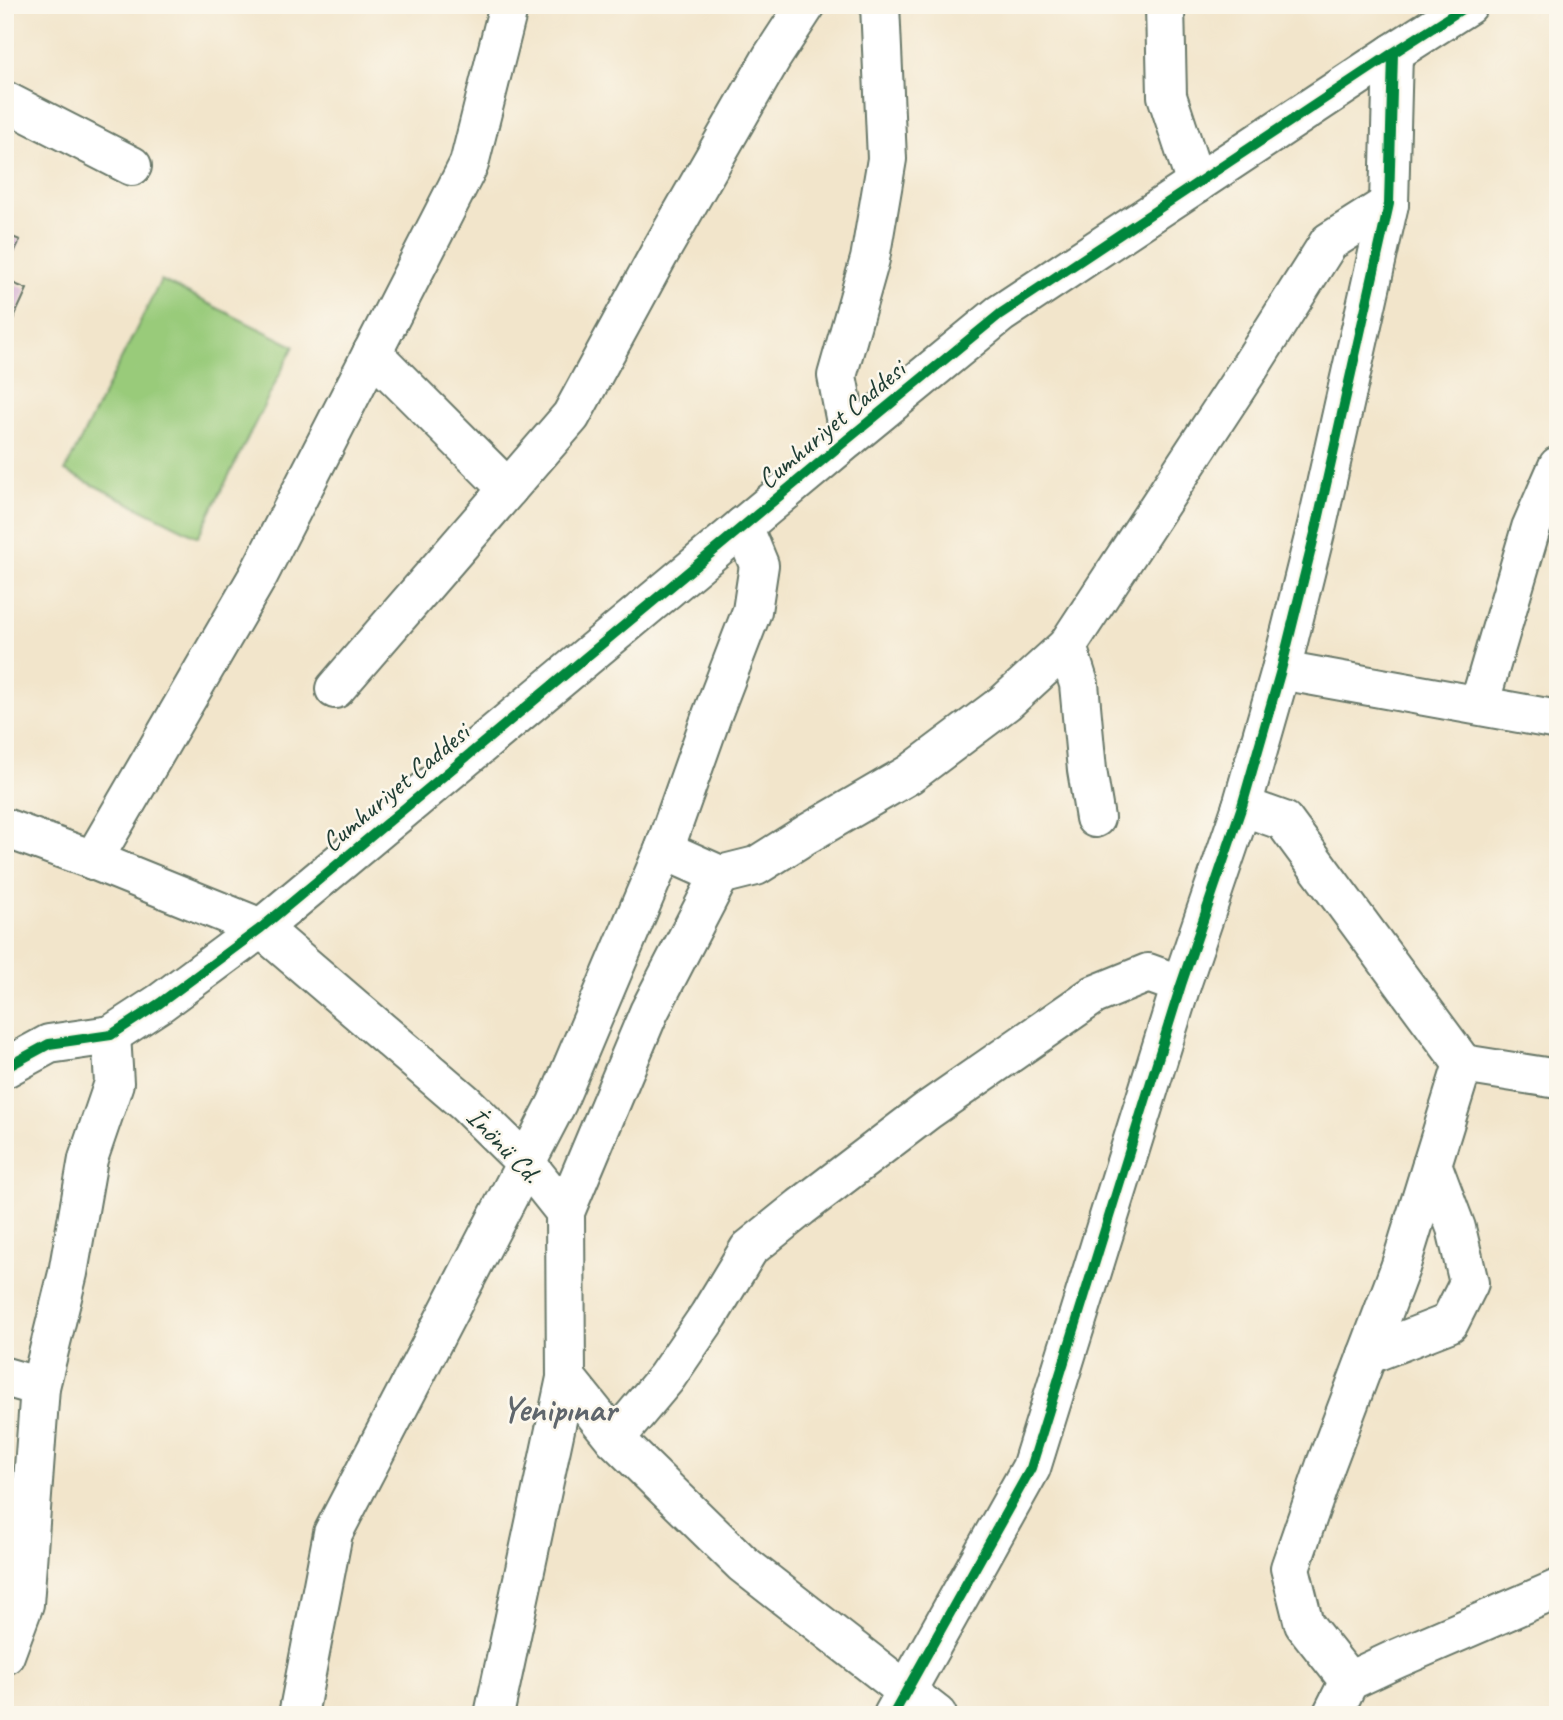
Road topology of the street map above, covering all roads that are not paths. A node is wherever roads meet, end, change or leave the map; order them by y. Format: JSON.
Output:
{"nodes":[{"id":1,"x":509,"y":5,"type":"edge"},
{"id":2,"x":806,"y":5,"type":"edge"},
{"id":3,"x":880,"y":5,"type":"edge"},
{"id":4,"x":1165,"y":5,"type":"edge"},
{"id":5,"x":1468,"y":5,"type":"edge"},
{"id":6,"x":1393,"y":52,"type":"junction"},
{"id":7,"x":5,"y":101,"type":"edge"},
{"id":8,"x":132,"y":166,"type":"dead end"},
{"id":9,"x":1196,"y":184,"type":"junction"},
{"id":10,"x":1389,"y":204,"type":"junction"},
{"id":11,"x":372,"y":353,"type":"junction"},
{"id":12,"x":849,"y":438,"type":"junction"},
{"id":13,"x":1558,"y":466,"type":"edge"},
{"id":14,"x":508,"y":489,"type":"junction"},
{"id":15,"x":743,"y":526,"type":"junction"},
{"id":16,"x":1067,"y":646,"type":"junction"},
{"id":17,"x":1281,"y":670,"type":"junction"},
{"id":18,"x":335,"y":689,"type":"dead end"},
{"id":19,"x":1479,"y":705,"type":"junction"},
{"id":20,"x":1558,"y":720,"type":"edge"},
{"id":21,"x":1242,"y":806,"type":"junction"},
{"id":22,"x":1095,"y":818,"type":"dead end"},
{"id":23,"x":5,"y":828,"type":"edge"},
{"id":24,"x":664,"y":850,"type":"junction"},
{"id":25,"x":93,"y":860,"type":"junction"},
{"id":26,"x":720,"y":875,"type":"junction"},
{"id":27,"x":261,"y":929,"type":"junction"},
{"id":28,"x":1181,"y":985,"type":"junction"},
{"id":29,"x":111,"y":1035,"type":"junction"},
{"id":30,"x":1463,"y":1064,"type":"junction"},
{"id":31,"x":5,"y":1068,"type":"edge"},
{"id":32,"x":1558,"y":1079,"type":"edge"},
{"id":33,"x":526,"y":1163,"type":"junction"},
{"id":34,"x":1432,"y":1164,"type":"junction"},
{"id":35,"x":565,"y":1212,"type":"junction"},
{"id":36,"x":1367,"y":1355,"type":"junction"},
{"id":37,"x":566,"y":1378,"type":"junction"},
{"id":38,"x":23,"y":1382,"type":"edge"},
{"id":39,"x":615,"y":1440,"type":"junction"},
{"id":40,"x":1558,"y":1589,"type":"edge"},
{"id":41,"x":5,"y":1655,"type":"edge"},
{"id":42,"x":1349,"y":1681,"type":"junction"},
{"id":43,"x":900,"y":1703,"type":"edge"},
{"id":44,"x":298,"y":1715,"type":"edge"},
{"id":45,"x":494,"y":1715,"type":"edge"},
{"id":46,"x":937,"y":1715,"type":"edge"},
{"id":47,"x":1332,"y":1715,"type":"edge"}],
"edges":[{"from":1,"to":11,"type":"street"},
{"from":2,"to":14,"type":"street"},
{"from":3,"to":12,"type":"street"},
{"from":4,"to":9,"type":"street"},
{"from":5,"to":6,"type":"street","name":"Cumhuriyet Caddesi"},
{"from":6,"to":9,"type":"street","name":"Cumhuriyet Caddesi"},
{"from":6,"to":10,"type":"street"},
{"from":7,"to":8,"type":"street"},
{"from":9,"to":12,"type":"street","name":"Cumhuriyet Caddesi"},
{"from":10,"to":16,"type":"street"},
{"from":10,"to":17,"type":"street"},
{"from":11,"to":14,"type":"street"},
{"from":11,"to":25,"type":"street"},
{"from":12,"to":15,"type":"street","name":"Cumhuriyet Caddesi"},
{"from":13,"to":19,"type":"street"},
{"from":14,"to":18,"type":"street"},
{"from":15,"to":24,"type":"street"},
{"from":15,"to":27,"type":"street","name":"Cumhuriyet Caddesi"},
{"from":16,"to":22,"type":"street"},
{"from":16,"to":26,"type":"street"},
{"from":17,"to":19,"type":"street"},
{"from":17,"to":21,"type":"street"},
{"from":19,"to":20,"type":"street"},
{"from":21,"to":28,"type":"street"},
{"from":21,"to":30,"type":"street"},
{"from":23,"to":25,"type":"street","name":"İnönü Cd."},
{"from":24,"to":26,"type":"street"},
{"from":24,"to":33,"type":"street"},
{"from":25,"to":27,"type":"street","name":"İnönü Cd."},
{"from":26,"to":35,"type":"street"},
{"from":27,"to":29,"type":"street","name":"Cumhuriyet Caddesi"},
{"from":27,"to":33,"type":"street","name":"İnönü Cd."},
{"from":28,"to":39,"type":"street"},
{"from":28,"to":43,"type":"street"},
{"from":29,"to":31,"type":"street"},
{"from":29,"to":38,"type":"street"},
{"from":30,"to":32,"type":"street"},
{"from":30,"to":34,"type":"street"},
{"from":33,"to":35,"type":"street","name":"İnönü Cd."},
{"from":33,"to":44,"type":"street"},
{"from":34,"to":36,"type":"street"},
{"from":34,"to":36,"type":"street"},
{"from":35,"to":37,"type":"street"},
{"from":36,"to":42,"type":"street"},
{"from":37,"to":39,"type":"street"},
{"from":37,"to":45,"type":"street"},
{"from":38,"to":41,"type":"street"},
{"from":39,"to":43,"type":"street"},
{"from":40,"to":42,"type":"street"},
{"from":42,"to":47,"type":"street"},
{"from":43,"to":46,"type":"street"}]}
